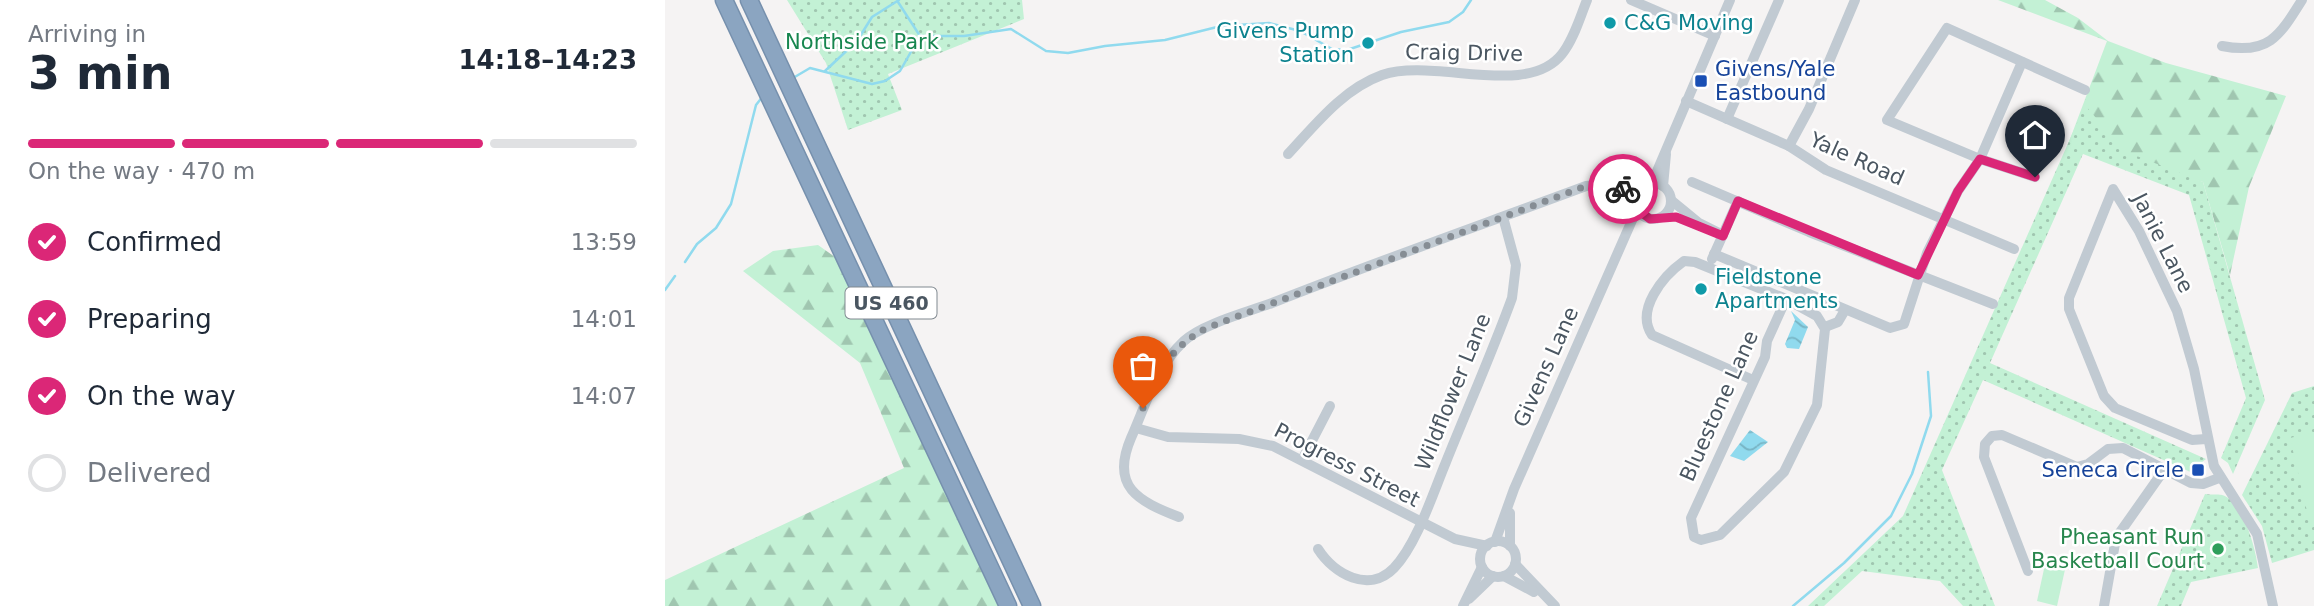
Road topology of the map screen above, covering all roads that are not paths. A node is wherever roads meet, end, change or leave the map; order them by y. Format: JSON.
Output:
{"nodes":[{"id":1,"x":725,"y":0,"type":"edge"},
{"id":2,"x":749,"y":0,"type":"edge"},
{"id":3,"x":1587,"y":0,"type":"edge"},
{"id":4,"x":1631,"y":0,"type":"edge"},
{"id":5,"x":1730,"y":0,"type":"edge"},
{"id":6,"x":1779,"y":0,"type":"edge"},
{"id":7,"x":1855,"y":0,"type":"edge"},
{"id":8,"x":2302,"y":0,"type":"edge"},
{"id":9,"x":1715,"y":36,"type":"junction"},
{"id":10,"x":2222,"y":46,"type":"dead end"},
{"id":11,"x":2022,"y":62,"type":"junction"},
{"id":12,"x":2085,"y":90,"type":"dead end"},
{"id":13,"x":1686,"y":101,"type":"junction"},
{"id":14,"x":1727,"y":119,"type":"junction"},
{"id":15,"x":1789,"y":146,"type":"junction"},
{"id":16,"x":1288,"y":154,"type":"dead end"},
{"id":17,"x":1980,"y":159,"type":"junction"},
{"id":18,"x":2035,"y":177,"type":"dead end"},
{"id":19,"x":1692,"y":182,"type":"dead end"},
{"id":20,"x":1657,"y":185,"type":"junction"},
{"id":21,"x":1637,"y":194,"type":"junction"},
{"id":22,"x":1671,"y":200,"type":"junction"},
{"id":23,"x":1738,"y":201,"type":"junction"},
{"id":24,"x":1637,"y":209,"type":"junction"},
{"id":25,"x":1503,"y":216,"type":"junction"},
{"id":26,"x":1662,"y":217,"type":"junction"},
{"id":27,"x":1650,"y":219,"type":"junction"},
{"id":28,"x":1943,"y":220,"type":"junction"},
{"id":29,"x":1699,"y":223,"type":"junction"},
{"id":30,"x":1723,"y":236,"type":"junction"},
{"id":31,"x":1622,"y":247,"type":"junction"},
{"id":32,"x":2014,"y":249,"type":"dead end"},
{"id":33,"x":1714,"y":254,"type":"junction"},
{"id":34,"x":1708,"y":267,"type":"junction"},
{"id":35,"x":1918,"y":275,"type":"junction"},
{"id":36,"x":1786,"y":299,"type":"junction"},
{"id":37,"x":1993,"y":304,"type":"dead end"},
{"id":38,"x":1845,"y":310,"type":"junction"},
{"id":39,"x":1825,"y":327,"type":"junction"},
{"id":40,"x":1753,"y":380,"type":"junction"},
{"id":41,"x":1330,"y":406,"type":"dead end"},
{"id":42,"x":1136,"y":428,"type":"junction"},
{"id":43,"x":2206,"y":439,"type":"junction"},
{"id":44,"x":1302,"y":460,"type":"junction"},
{"id":45,"x":2164,"y":470,"type":"junction"},
{"id":46,"x":2219,"y":478,"type":"junction"},
{"id":47,"x":1509,"y":504,"type":"junction"},
{"id":48,"x":1179,"y":517,"type":"dead end"},
{"id":49,"x":1419,"y":523,"type":"junction"},
{"id":50,"x":1455,"y":539,"type":"junction"},
{"id":51,"x":1491,"y":544,"type":"junction"},
{"id":52,"x":1510,"y":546,"type":"junction"},
{"id":53,"x":1318,"y":549,"type":"dead end"},
{"id":54,"x":1481,"y":563,"type":"junction"},
{"id":55,"x":1515,"y":564,"type":"junction"},
{"id":56,"x":2028,"y":571,"type":"dead end"},
{"id":57,"x":1498,"y":576,"type":"junction"},
{"id":58,"x":1550,"y":602,"type":"edge"},
{"id":59,"x":1464,"y":605,"type":"edge"},
{"id":60,"x":1008,"y":606,"type":"edge"},
{"id":61,"x":1032,"y":606,"type":"edge"},
{"id":62,"x":2104,"y":606,"type":"edge"},
{"id":63,"x":2273,"y":606,"type":"edge"}],
"edges":[{"from":1,"to":60,"type":"highway","number":"US 460"},
{"from":2,"to":61,"type":"highway","number":"US 460"},
{"from":3,"to":16,"type":"street","name":"Craig Drive"},
{"from":4,"to":9,"type":"street"},
{"from":5,"to":9,"type":"street"},
{"from":6,"to":14,"type":"street"},
{"from":7,"to":15,"type":"street"},
{"from":8,"to":10,"type":"street"},
{"from":9,"to":13,"type":"street"},
{"from":11,"to":12,"type":"street"},
{"from":11,"to":17,"type":"street"},
{"from":11,"to":17,"type":"street"},
{"from":13,"to":14,"type":"street","name":"Yale Road"},
{"from":13,"to":20,"type":"street"},
{"from":14,"to":15,"type":"street","name":"Yale Road"},
{"from":15,"to":28,"type":"street","name":"Yale Road"},
{"from":17,"to":18,"type":"street"},
{"from":17,"to":28,"type":"street"},
{"from":19,"to":23,"type":"street"},
{"from":20,"to":21,"type":"street"},
{"from":20,"to":22,"type":"street"},
{"from":21,"to":24,"type":"street"},
{"from":21,"to":25,"type":"street"},
{"from":22,"to":26,"type":"street"},
{"from":22,"to":29,"type":"street"},
{"from":23,"to":30,"type":"street"},
{"from":23,"to":35,"type":"street"},
{"from":24,"to":27,"type":"street"},
{"from":24,"to":31,"type":"street","name":"Givens Lane"},
{"from":25,"to":42,"type":"street"},
{"from":25,"to":49,"type":"street","name":"Wildflower Lane"},
{"from":26,"to":27,"type":"street"},
{"from":26,"to":29,"type":"street"},
{"from":27,"to":31,"type":"street","name":"Givens Lane"},
{"from":28,"to":32,"type":"street","name":"Yale Road"},
{"from":28,"to":35,"type":"street"},
{"from":29,"to":30,"type":"street"},
{"from":30,"to":33,"type":"street"},
{"from":31,"to":47,"type":"street","name":"Givens Lane"},
{"from":33,"to":34,"type":"street"},
{"from":33,"to":38,"type":"street"},
{"from":34,"to":36,"type":"street"},
{"from":34,"to":40,"type":"street"},
{"from":35,"to":37,"type":"street"},
{"from":35,"to":38,"type":"street"},
{"from":36,"to":39,"type":"street"},
{"from":36,"to":40,"type":"street","name":"Bluestone Lane"},
{"from":38,"to":39,"type":"street"},
{"from":39,"to":40,"type":"street","name":"Bluestone Lane"},
{"from":41,"to":44,"type":"street"},
{"from":42,"to":44,"type":"street","name":"Progress Street"},
{"from":42,"to":48,"type":"street"},
{"from":43,"to":43,"type":"street","name":"Janie Lane"},
{"from":43,"to":46,"type":"street","name":"Janie Lane"},
{"from":44,"to":49,"type":"street","name":"Progress Street"},
{"from":45,"to":46,"type":"street"},
{"from":45,"to":56,"type":"street"},
{"from":45,"to":62,"type":"street"},
{"from":46,"to":63,"type":"street"},
{"from":47,"to":51,"type":"street","name":"Givens Lane"},
{"from":47,"to":52,"type":"street","name":"Givens Lane"},
{"from":49,"to":50,"type":"street","name":"Progress Street"},
{"from":49,"to":53,"type":"street","name":"Wildflower Lane"},
{"from":50,"to":51,"type":"street","name":"Progress Street"},
{"from":50,"to":54,"type":"street","name":"Progress Street"},
{"from":51,"to":52,"type":"street"},
{"from":51,"to":54,"type":"street"},
{"from":52,"to":55,"type":"street"},
{"from":54,"to":57,"type":"street"},
{"from":54,"to":59,"type":"street"},
{"from":55,"to":57,"type":"street"},
{"from":55,"to":58,"type":"street"},
{"from":57,"to":58,"type":"street"},
{"from":57,"to":59,"type":"street"}]}
